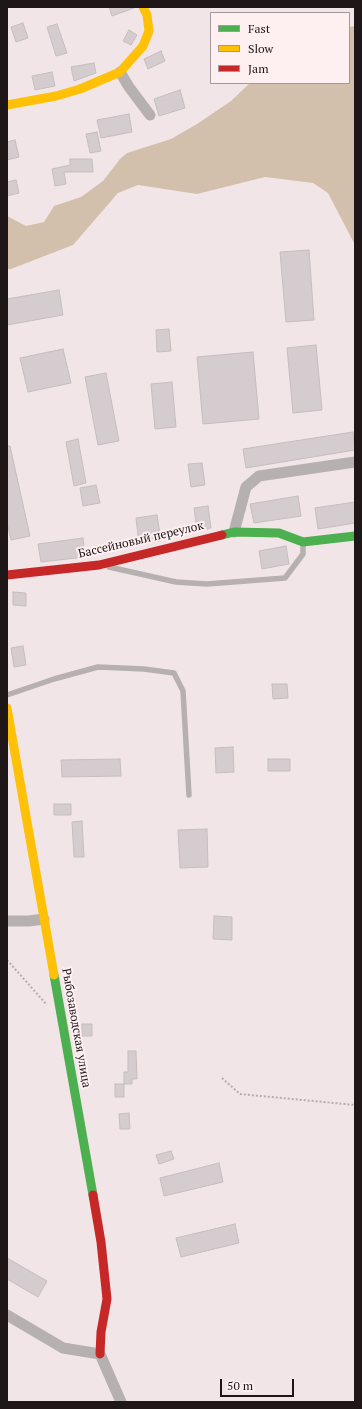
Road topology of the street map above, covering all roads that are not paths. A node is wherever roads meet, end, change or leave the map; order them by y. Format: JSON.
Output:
{"nodes":[{"id":1,"x":143,"y":7,"type":"edge"},
{"id":2,"x":120,"y":72,"type":"junction"},
{"id":3,"x":7,"y":105,"type":"edge"},
{"id":4,"x":150,"y":115,"type":"dead end"},
{"id":5,"x":355,"y":462,"type":"edge"},
{"id":6,"x":234,"y":532,"type":"junction"},
{"id":7,"x":355,"y":536,"type":"edge"},
{"id":8,"x":302,"y":542,"type":"junction"},
{"id":9,"x":99,"y":565,"type":"junction"},
{"id":10,"x":7,"y":576,"type":"edge"},
{"id":11,"x":7,"y":695,"type":"edge"},
{"id":12,"x":7,"y":708,"type":"edge"},
{"id":13,"x":189,"y":795,"type":"dead end"},
{"id":14,"x":44,"y":918,"type":"junction"},
{"id":15,"x":7,"y":921,"type":"edge"},
{"id":16,"x":7,"y":1315,"type":"edge"},
{"id":17,"x":100,"y":1354,"type":"junction"},
{"id":18,"x":121,"y":1402,"type":"edge"}],
"edges":[{"from":1,"to":2,"type":"street"},
{"from":2,"to":3,"type":"street"},
{"from":2,"to":4,"type":"street"},
{"from":5,"to":6,"type":"street"},
{"from":6,"to":8,"type":"street","name":"Бассейновый переулок"},
{"from":6,"to":9,"type":"street","name":"Бассейновый переулок"},
{"from":7,"to":8,"type":"street","name":"Бассейновый переулок"},
{"from":8,"to":9,"type":"lane"},
{"from":9,"to":10,"type":"street","name":"Бассейновый переулок"},
{"from":11,"to":13,"type":"lane"},
{"from":12,"to":14,"type":"street","name":"Рыбозаводская улица"},
{"from":14,"to":15,"type":"street"},
{"from":14,"to":17,"type":"street","name":"Рыбозаводская улица"},
{"from":16,"to":17,"type":"street"},
{"from":17,"to":18,"type":"street"}]}
